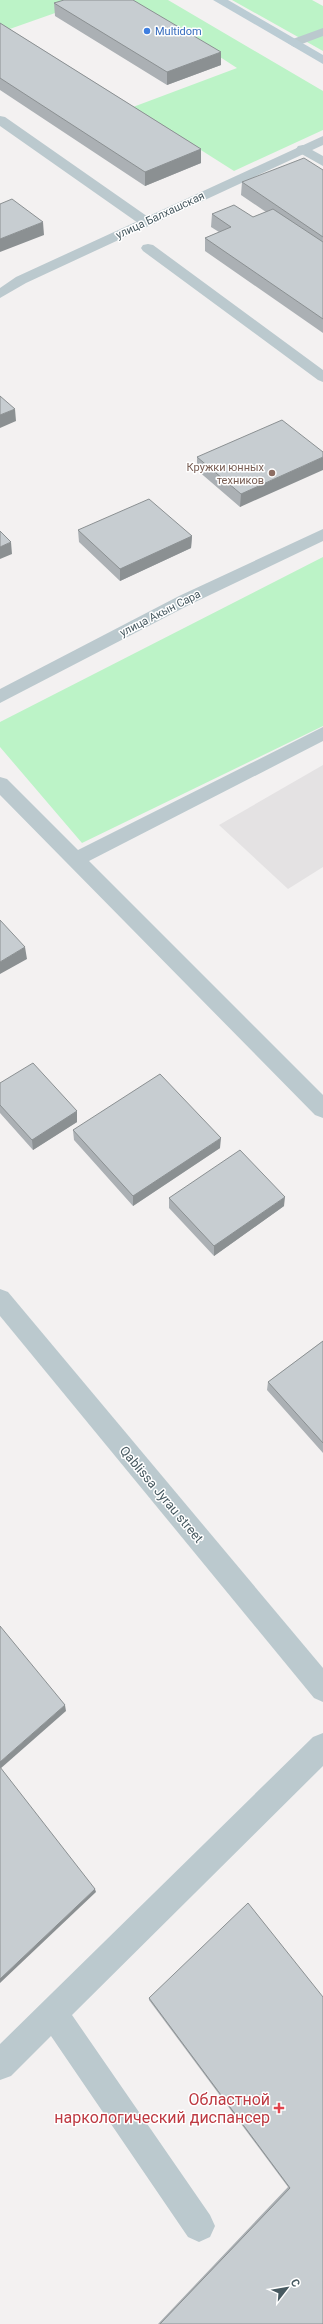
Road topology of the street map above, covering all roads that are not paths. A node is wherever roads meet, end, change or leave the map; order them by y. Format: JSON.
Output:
{"nodes":[{"id":1,"x":219,"y":0,"type":"edge"},
{"id":2,"x":323,"y":32,"type":"edge"},
{"id":3,"x":294,"y":43,"type":"junction"},
{"id":4,"x":323,"y":60,"type":"edge"},
{"id":5,"x":0,"y":120,"type":"edge"},
{"id":6,"x":323,"y":140,"type":"edge"},
{"id":7,"x":303,"y":149,"type":"junction"},
{"id":8,"x":323,"y":162,"type":"edge"},
{"id":9,"x":146,"y":222,"type":"junction"},
{"id":10,"x":148,"y":248,"type":"dead end"},
{"id":11,"x":0,"y":294,"type":"edge"},
{"id":12,"x":323,"y":377,"type":"edge"},
{"id":13,"x":323,"y":534,"type":"edge"},
{"id":14,"x":0,"y":696,"type":"edge"},
{"id":15,"x":323,"y":732,"type":"edge"},
{"id":16,"x":0,"y":784,"type":"edge"},
{"id":17,"x":75,"y":860,"type":"junction"},
{"id":18,"x":323,"y":1108,"type":"edge"},
{"id":19,"x":0,"y":1299,"type":"edge"},
{"id":20,"x":323,"y":1689,"type":"edge"},
{"id":21,"x":323,"y":1747,"type":"edge"},
{"id":22,"x":53,"y":2013,"type":"junction"},
{"id":23,"x":0,"y":2065,"type":"edge"},
{"id":24,"x":199,"y":2226,"type":"dead end"}],
"edges":[{"from":1,"to":3,"type":"main road"},
{"from":2,"to":3,"type":"street"},
{"from":3,"to":4,"type":"main road"},
{"from":5,"to":9,"type":"street"},
{"from":6,"to":7,"type":"street","name":"улица Балхашская"},
{"from":7,"to":8,"type":"street"},
{"from":7,"to":9,"type":"street","name":"улица Балхашская"},
{"from":9,"to":11,"type":"street","name":"улица Балхашская"},
{"from":10,"to":12,"type":"street"},
{"from":13,"to":14,"type":"street","name":"улица Акын Сара"},
{"from":15,"to":17,"type":"street"},
{"from":16,"to":17,"type":"street"},
{"from":17,"to":18,"type":"street"},
{"from":19,"to":20,"type":"street","name":"Qablissa Jyrau street"},
{"from":21,"to":22,"type":"street"},
{"from":22,"to":23,"type":"street"},
{"from":22,"to":24,"type":"street"}]}
